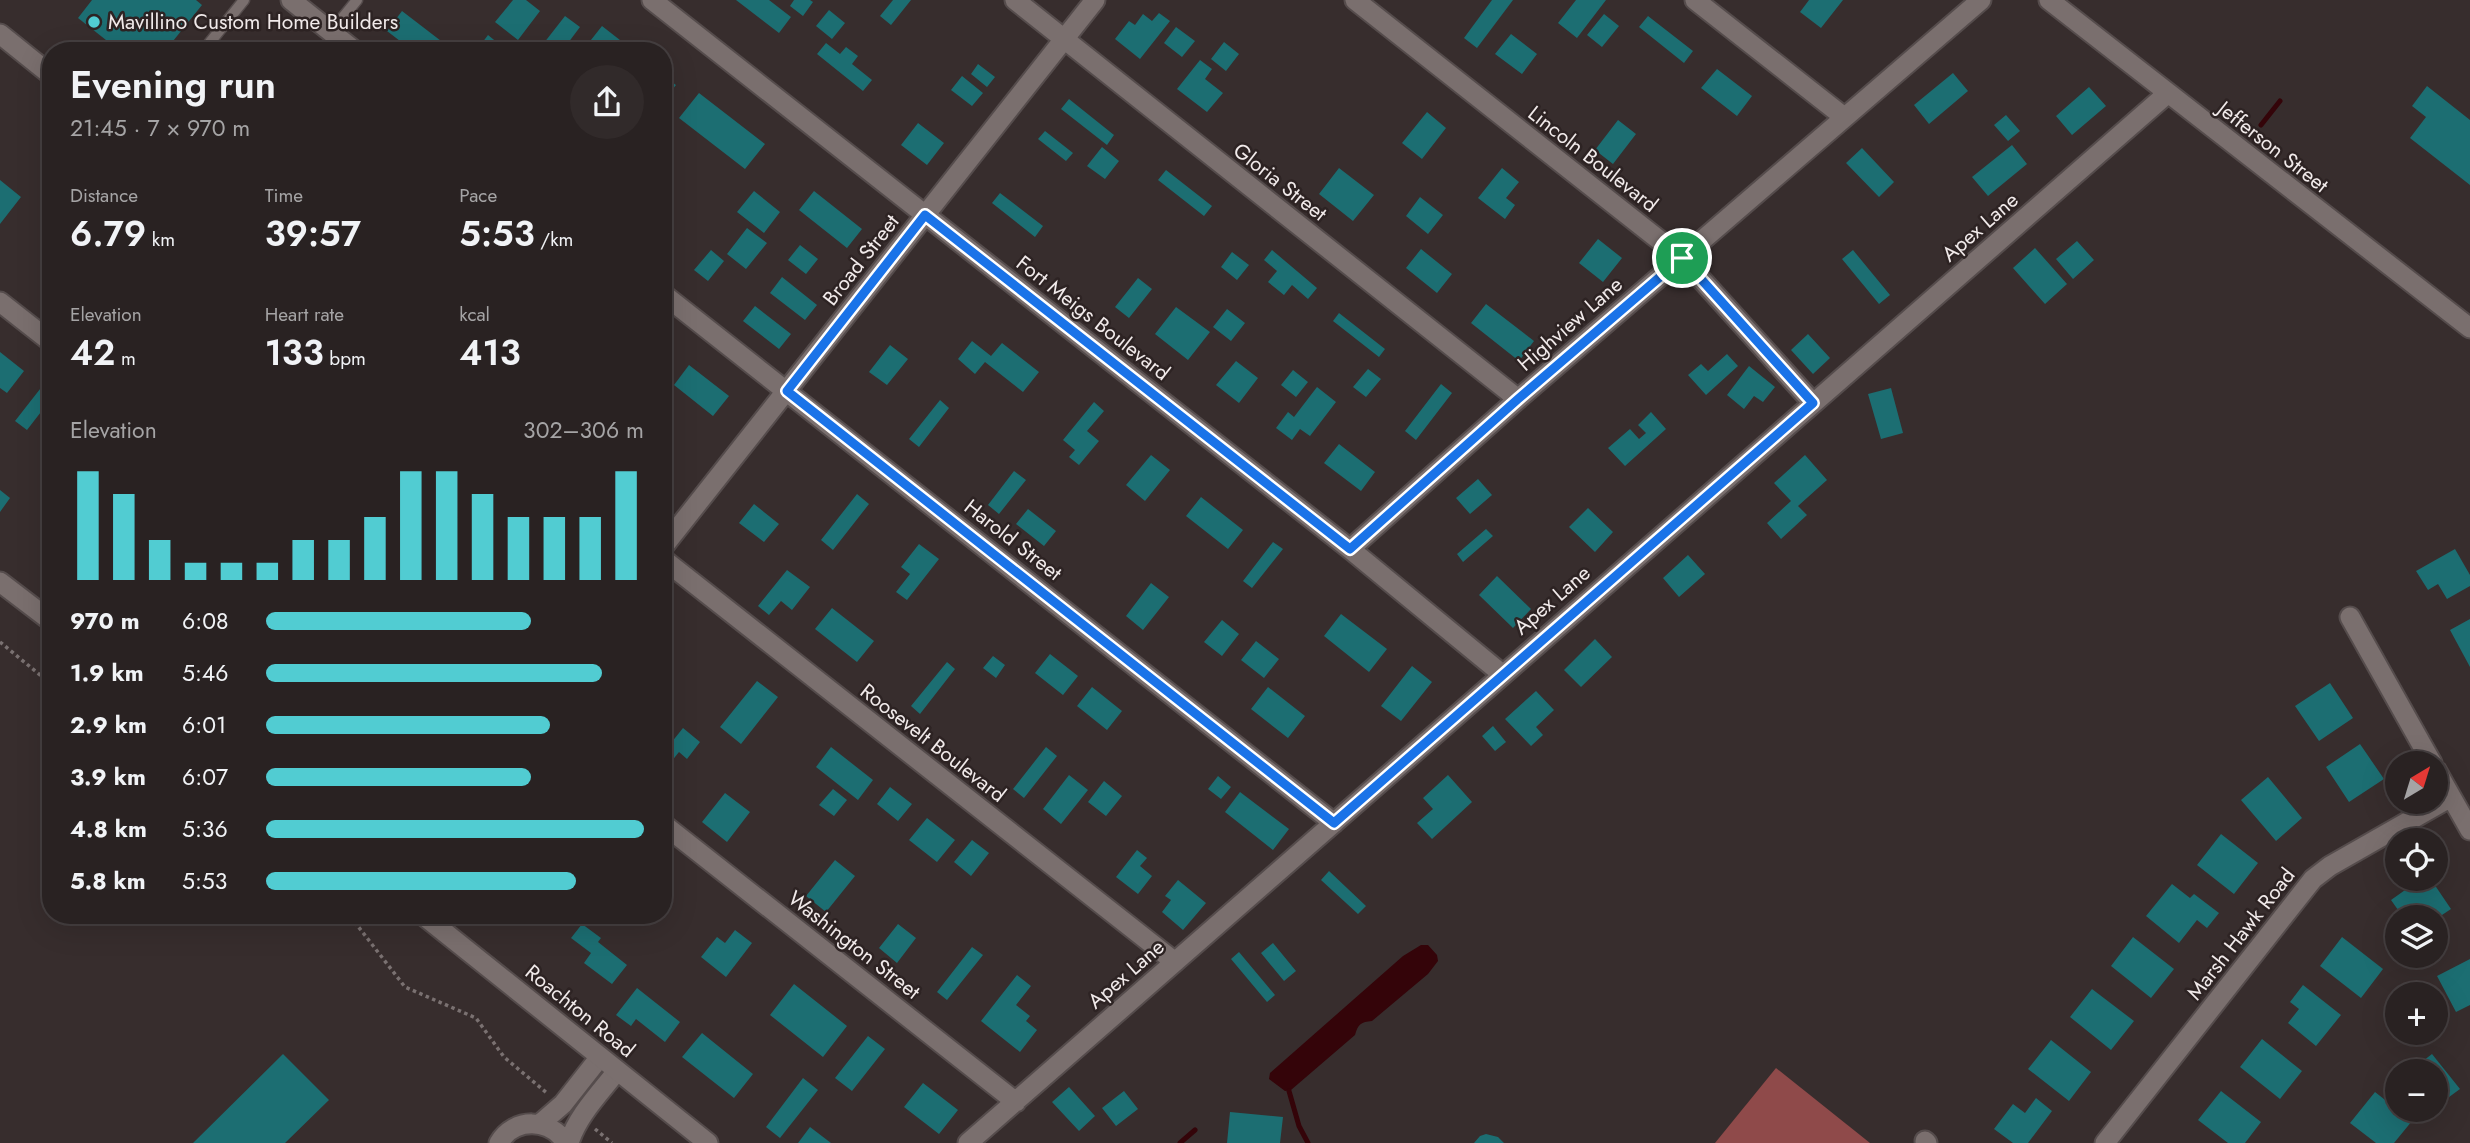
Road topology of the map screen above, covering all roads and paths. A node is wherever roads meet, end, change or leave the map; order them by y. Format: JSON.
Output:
{"nodes":[{"id":1,"x":244,"y":0,"type":"edge"},
{"id":2,"x":291,"y":0,"type":"edge"},
{"id":3,"x":357,"y":0,"type":"edge"},
{"id":4,"x":652,"y":0,"type":"edge"},
{"id":5,"x":1015,"y":0,"type":"edge"},
{"id":6,"x":1095,"y":0,"type":"edge"},
{"id":7,"x":1355,"y":0,"type":"edge"},
{"id":8,"x":1695,"y":0,"type":"edge"},
{"id":9,"x":1981,"y":0,"type":"edge"},
{"id":10,"x":2049,"y":0,"type":"edge"},
{"id":11,"x":331,"y":32,"type":"junction"},
{"id":12,"x":0,"y":34,"type":"edge"},
{"id":13,"x":1065,"y":39,"type":"junction"},
{"id":14,"x":210,"y":42,"type":"edge"},
{"id":15,"x":344,"y":42,"type":"edge"},
{"id":16,"x":42,"y":68,"type":"edge"},
{"id":17,"x":2168,"y":93,"type":"junction"},
{"id":18,"x":1844,"y":117,"type":"junction"},
{"id":19,"x":925,"y":215,"type":"junction"},
{"id":20,"x":1682,"y":258,"type":"junction"},
{"id":21,"x":672,"y":301,"type":"edge"},
{"id":22,"x":0,"y":302,"type":"edge"},
{"id":23,"x":2470,"y":328,"type":"edge"},
{"id":24,"x":42,"y":335,"type":"edge"},
{"id":25,"x":787,"y":391,"type":"junction"},
{"id":26,"x":1518,"y":399,"type":"junction"},
{"id":27,"x":1813,"y":403,"type":"junction"},
{"id":28,"x":672,"y":536,"type":"edge"},
{"id":29,"x":1350,"y":549,"type":"junction"},
{"id":30,"x":672,"y":566,"type":"edge"},
{"id":31,"x":0,"y":582,"type":"edge"},
{"id":32,"x":42,"y":614,"type":"edge"},
{"id":33,"x":2350,"y":617,"type":"dead end"},
{"id":34,"x":0,"y":642,"type":"edge"},
{"id":35,"x":1502,"y":674,"type":"junction"},
{"id":36,"x":42,"y":677,"type":"edge"},
{"id":37,"x":2425,"y":751,"type":"edge"},
{"id":38,"x":2448,"y":792,"type":"edge"},
{"id":39,"x":2451,"y":797,"type":"junction"},
{"id":40,"x":1334,"y":823,"type":"junction"},
{"id":41,"x":2470,"y":830,"type":"edge"},
{"id":42,"x":672,"y":831,"type":"edge"},
{"id":43,"x":356,"y":924,"type":"edge"},
{"id":44,"x":434,"y":924,"type":"edge"},
{"id":45,"x":1175,"y":962,"type":"junction"},
{"id":46,"x":600,"y":1057,"type":"junction"},
{"id":47,"x":617,"y":1071,"type":"junction"},
{"id":48,"x":555,"y":1099,"type":"dead end"},
{"id":49,"x":1016,"y":1102,"type":"junction"},
{"id":50,"x":586,"y":1123,"type":"dead end"},
{"id":51,"x":540,"y":1124,"type":"junction"},
{"id":52,"x":499,"y":1143,"type":"edge"},
{"id":53,"x":567,"y":1143,"type":"edge"},
{"id":54,"x":612,"y":1143,"type":"edge"},
{"id":55,"x":708,"y":1143,"type":"edge"},
{"id":56,"x":968,"y":1143,"type":"edge"},
{"id":57,"x":2105,"y":1143,"type":"edge"}],
"edges":[{"from":1,"to":14,"type":"lane"},
{"from":2,"to":11,"type":"street"},
{"from":3,"to":11,"type":"lane"},
{"from":4,"to":19,"type":"street","name":"Fort Meigs Boulevard"},
{"from":5,"to":13,"type":"street","name":"Gloria Street"},
{"from":6,"to":13,"type":"street","name":"Broad Street"},
{"from":7,"to":20,"type":"street","name":"Lincoln Boulevard"},
{"from":8,"to":18,"type":"street"},
{"from":9,"to":18,"type":"street","name":"Highview Lane"},
{"from":10,"to":17,"type":"street","name":"Jefferson Street"},
{"from":11,"to":15,"type":"street"},
{"from":12,"to":16,"type":"street"},
{"from":13,"to":19,"type":"street","name":"Broad Street"},
{"from":13,"to":26,"type":"street","name":"Gloria Street"},
{"from":17,"to":23,"type":"street","name":"Jefferson Street"},
{"from":17,"to":27,"type":"street","name":"Apex Lane"},
{"from":18,"to":20,"type":"street","name":"Highview Lane"},
{"from":19,"to":25,"type":"street","name":"Broad Street"},
{"from":19,"to":29,"type":"street","name":"Fort Meigs Boulevard"},
{"from":20,"to":26,"type":"street","name":"Highview Lane"},
{"from":20,"to":27,"type":"street","name":"Lincoln Boulevard"},
{"from":21,"to":25,"type":"street","name":"Harold Street"},
{"from":22,"to":24,"type":"street"},
{"from":25,"to":28,"type":"street","name":"Broad Street"},
{"from":25,"to":40,"type":"street","name":"Harold Street"},
{"from":26,"to":29,"type":"street","name":"Highview Lane"},
{"from":27,"to":35,"type":"street","name":"Apex Lane"},
{"from":29,"to":35,"type":"street","name":"Fort Meigs Boulevard"},
{"from":30,"to":45,"type":"street","name":"Roosevelt Boulevard"},
{"from":31,"to":32,"type":"street"},
{"from":33,"to":37,"type":"street"},
{"from":34,"to":36,"type":"path"},
{"from":35,"to":40,"type":"street","name":"Apex Lane"},
{"from":38,"to":39,"type":"street"},
{"from":39,"to":41,"type":"street"},
{"from":39,"to":57,"type":"street","name":"Marsh Hawk Road"},
{"from":40,"to":45,"type":"street","name":"Apex Lane"},
{"from":42,"to":49,"type":"street","name":"Washington Street"},
{"from":43,"to":48,"type":"path"},
{"from":44,"to":46,"type":"street","name":"Roachton Road"},
{"from":45,"to":49,"type":"street","name":"Apex Lane"},
{"from":46,"to":47,"type":"street","name":"Roachton Road"},
{"from":46,"to":51,"type":"street"},
{"from":47,"to":53,"type":"street"},
{"from":47,"to":55,"type":"street","name":"Roachton Road"},
{"from":49,"to":56,"type":"street","name":"Apex Lane"},
{"from":50,"to":54,"type":"path"},
{"from":51,"to":52,"type":"street"},
{"from":51,"to":53,"type":"street"}]}
